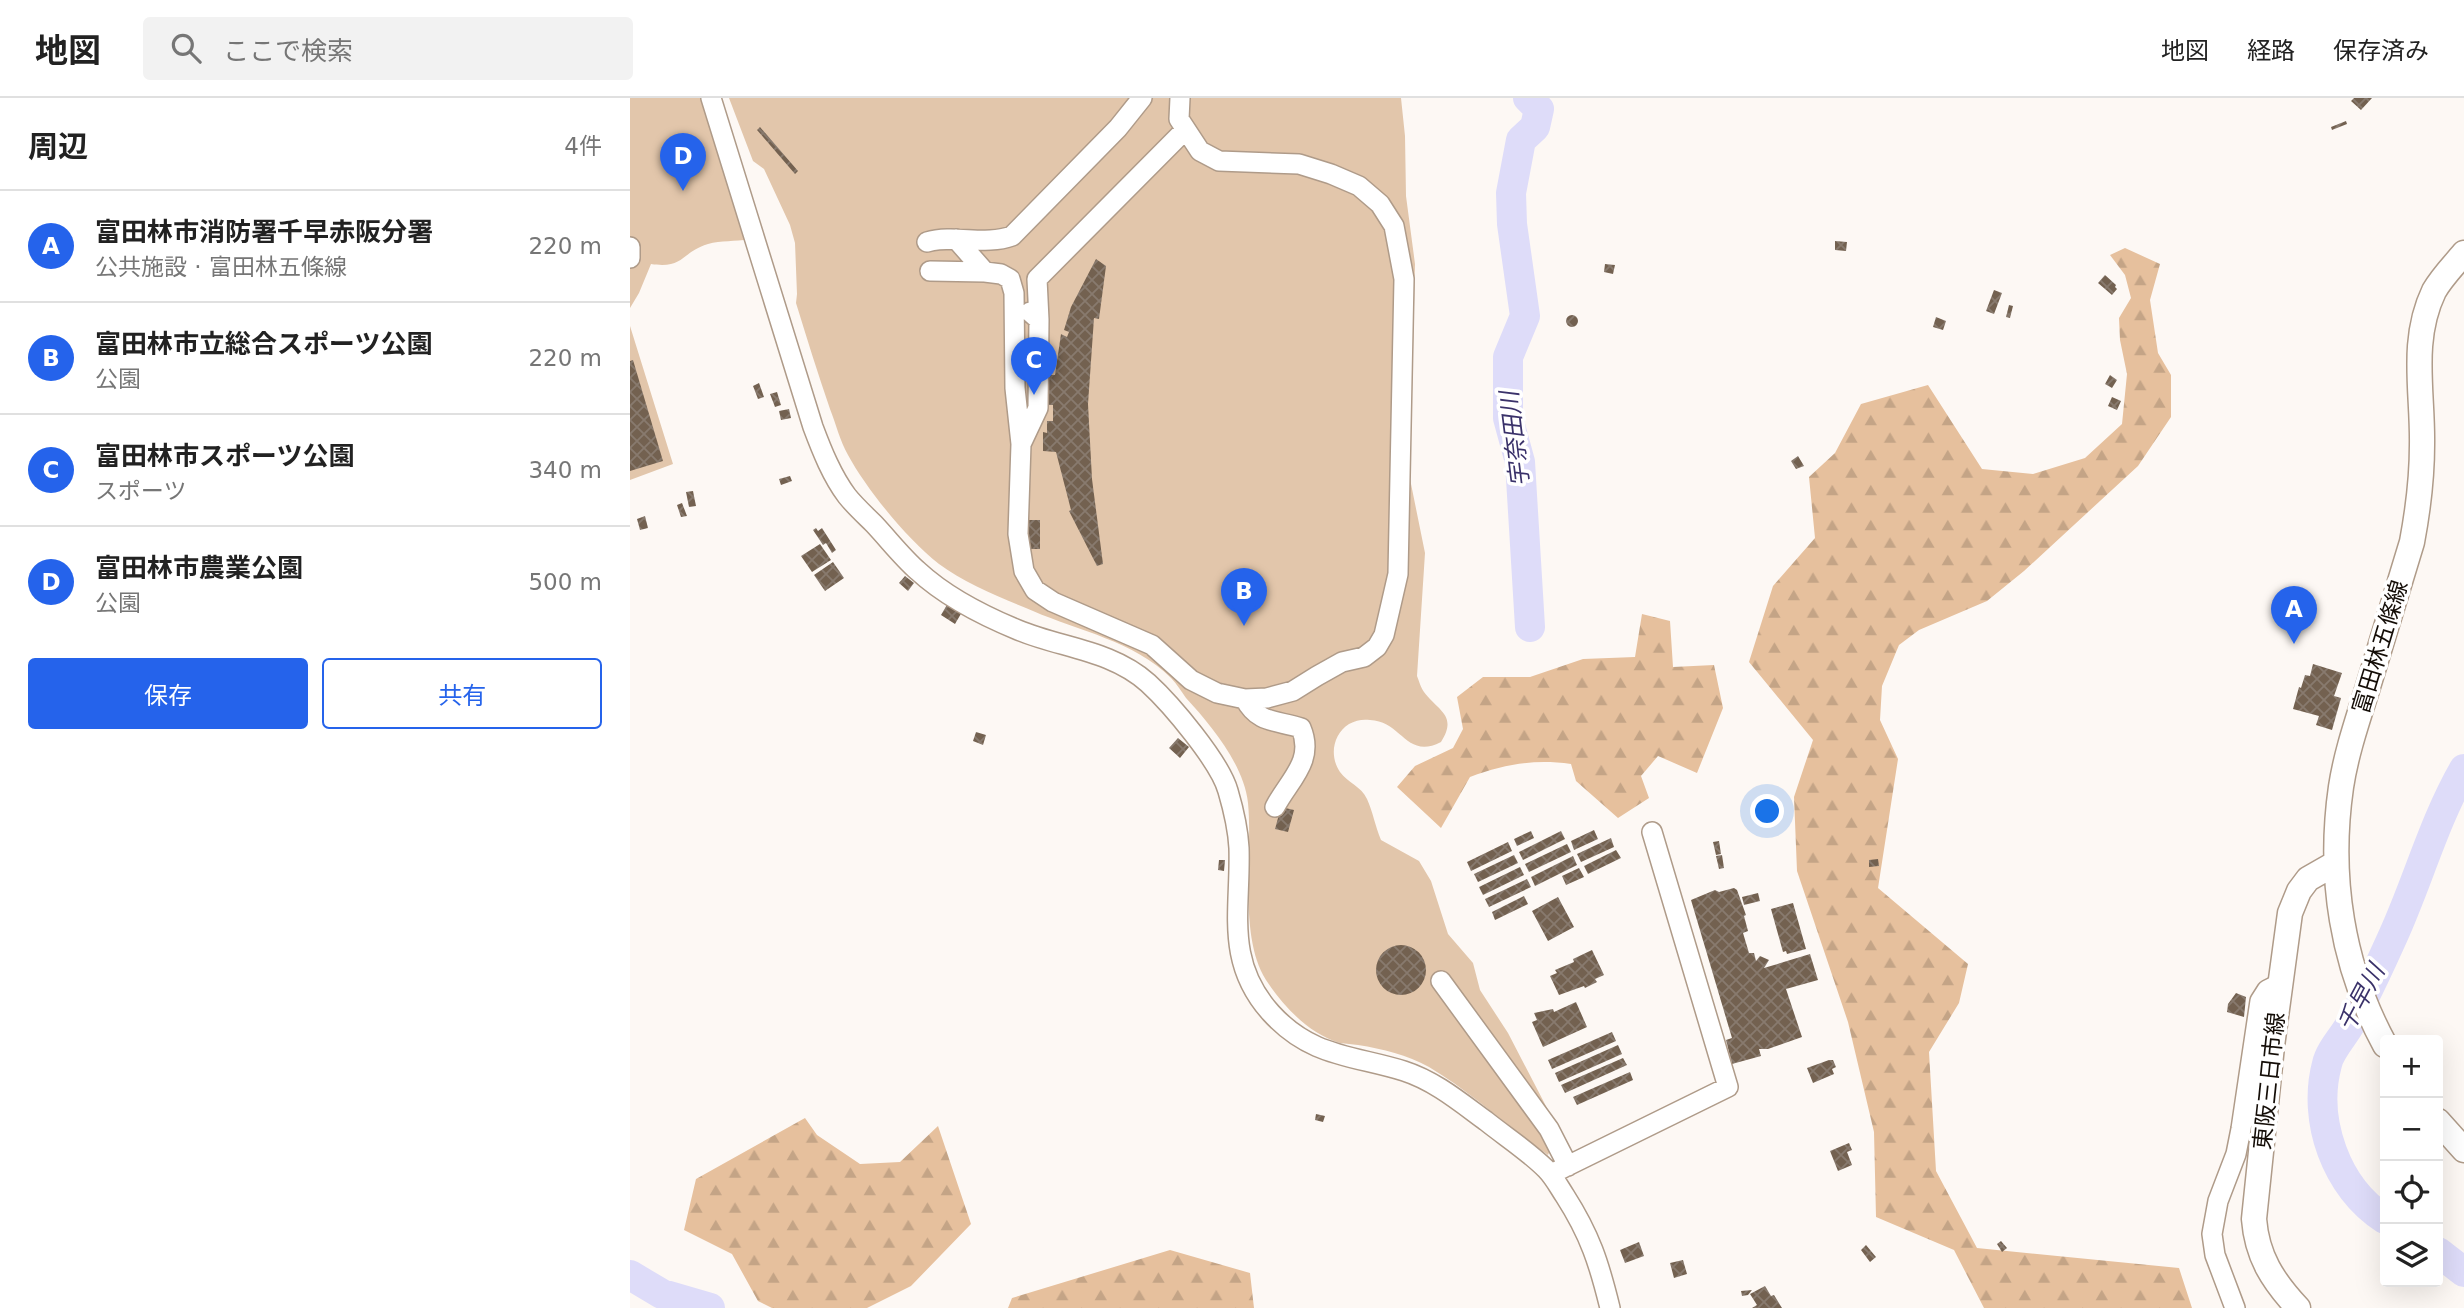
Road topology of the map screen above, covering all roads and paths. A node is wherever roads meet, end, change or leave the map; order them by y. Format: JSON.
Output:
{"nodes":[{"id":1,"x":711,"y":98,"type":"edge"},
{"id":2,"x":1142,"y":98,"type":"edge"},
{"id":3,"x":1180,"y":98,"type":"edge"},
{"id":4,"x":1185,"y":130,"type":"junction"},
{"id":5,"x":956,"y":239,"type":"junction"},
{"id":6,"x":927,"y":242,"type":"dead end"},
{"id":7,"x":630,"y":247,"type":"edge"},
{"id":8,"x":2464,"y":253,"type":"edge"},
{"id":9,"x":630,"y":258,"type":"edge"},
{"id":10,"x":930,"y":271,"type":"dead end"},
{"id":11,"x":985,"y":272,"type":"junction"},
{"id":12,"x":1014,"y":296,"type":"junction"},
{"id":13,"x":1039,"y":320,"type":"junction"},
{"id":14,"x":1021,"y":444,"type":"junction"},
{"id":15,"x":1245,"y":699,"type":"junction"},
{"id":16,"x":1275,"y":807,"type":"dead end"},
{"id":17,"x":1652,"y":832,"type":"dead end"},
{"id":18,"x":2336,"y":863,"type":"junction"},
{"id":19,"x":1441,"y":981,"type":"dead end"},
{"id":20,"x":2279,"y":984,"type":"junction"},
{"id":21,"x":2380,"y":1035,"type":"edge"},
{"id":22,"x":2443,"y":1127,"type":"edge"},
{"id":23,"x":2464,"y":1150,"type":"edge"},
{"id":24,"x":1559,"y":1170,"type":"junction"},
{"id":25,"x":1610,"y":1308,"type":"edge"},
{"id":26,"x":2235,"y":1308,"type":"edge"},
{"id":27,"x":2298,"y":1308,"type":"edge"}],
"edges":[{"from":1,"to":24,"type":"street"},
{"from":2,"to":5,"type":"street"},
{"from":3,"to":4,"type":"street"},
{"from":4,"to":13,"type":"street"},
{"from":4,"to":15,"type":"street"},
{"from":5,"to":6,"type":"street"},
{"from":5,"to":11,"type":"street"},
{"from":7,"to":9,"type":"street"},
{"from":8,"to":18,"type":"main road","name":"富田林五條線"},
{"from":10,"to":11,"type":"street"},
{"from":11,"to":12,"type":"street"},
{"from":12,"to":13,"type":"street"},
{"from":12,"to":14,"type":"street"},
{"from":13,"to":14,"type":"street"},
{"from":14,"to":15,"type":"street"},
{"from":15,"to":16,"type":"street"},
{"from":17,"to":24,"type":"street"},
{"from":18,"to":20,"type":"main road","name":"東阪三日市線"},
{"from":18,"to":21,"type":"main road","name":"富田林五條線"},
{"from":19,"to":24,"type":"street"},
{"from":20,"to":26,"type":"street"},
{"from":20,"to":27,"type":"main road","name":"東阪三日市線"},
{"from":22,"to":23,"type":"main road"},
{"from":24,"to":25,"type":"street"}]}
